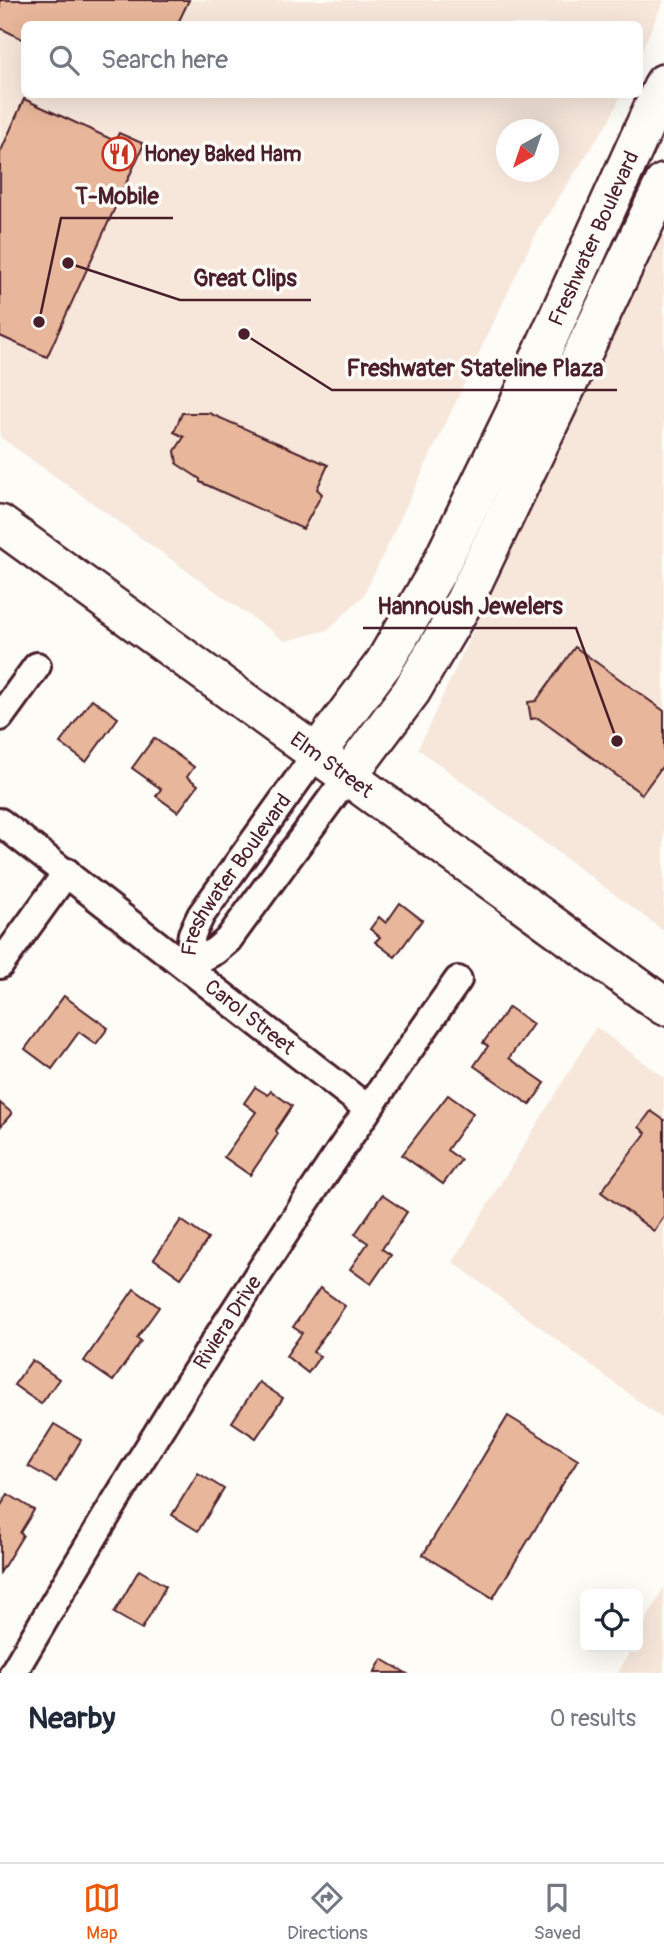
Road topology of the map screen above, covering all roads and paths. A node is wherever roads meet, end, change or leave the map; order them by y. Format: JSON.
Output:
{"nodes":[{"id":1,"x":664,"y":83,"type":"edge"},
{"id":2,"x":664,"y":183,"type":"edge"},
{"id":3,"x":0,"y":524,"type":"edge"},
{"id":4,"x":37,"y":666,"type":"dead end"},
{"id":5,"x":0,"y":717,"type":"edge"},
{"id":6,"x":317,"y":753,"type":"junction"},
{"id":7,"x":348,"y":776,"type":"junction"},
{"id":8,"x":0,"y":822,"type":"edge"},
{"id":9,"x":67,"y":872,"type":"junction"},
{"id":10,"x":0,"y":965,"type":"edge"},
{"id":11,"x":187,"y":966,"type":"junction"},
{"id":12,"x":458,"y":980,"type":"dead end"},
{"id":13,"x":664,"y":1006,"type":"edge"},
{"id":14,"x":367,"y":1108,"type":"junction"},
{"id":15,"x":12,"y":1673,"type":"edge"}],
"edges":[{"from":1,"to":6,"type":"street","name":"Freshwater Boulevard"},
{"from":2,"to":7,"type":"street","name":"Freshwater Boulevard"},
{"from":3,"to":6,"type":"street","name":"Elm Street"},
{"from":4,"to":5,"type":"street"},
{"from":6,"to":7,"type":"street","name":"Elm Street"},
{"from":6,"to":11,"type":"street","name":"Freshwater Boulevard"},
{"from":7,"to":11,"type":"street","name":"Freshwater Boulevard"},
{"from":7,"to":13,"type":"street","name":"Elm Street"},
{"from":8,"to":9,"type":"street","name":"Carol Street"},
{"from":9,"to":10,"type":"street"},
{"from":9,"to":11,"type":"street","name":"Carol Street"},
{"from":11,"to":14,"type":"street","name":"Carol Street"},
{"from":12,"to":14,"type":"street","name":"Riviera Drive"},
{"from":14,"to":15,"type":"street","name":"Riviera Drive"}]}
